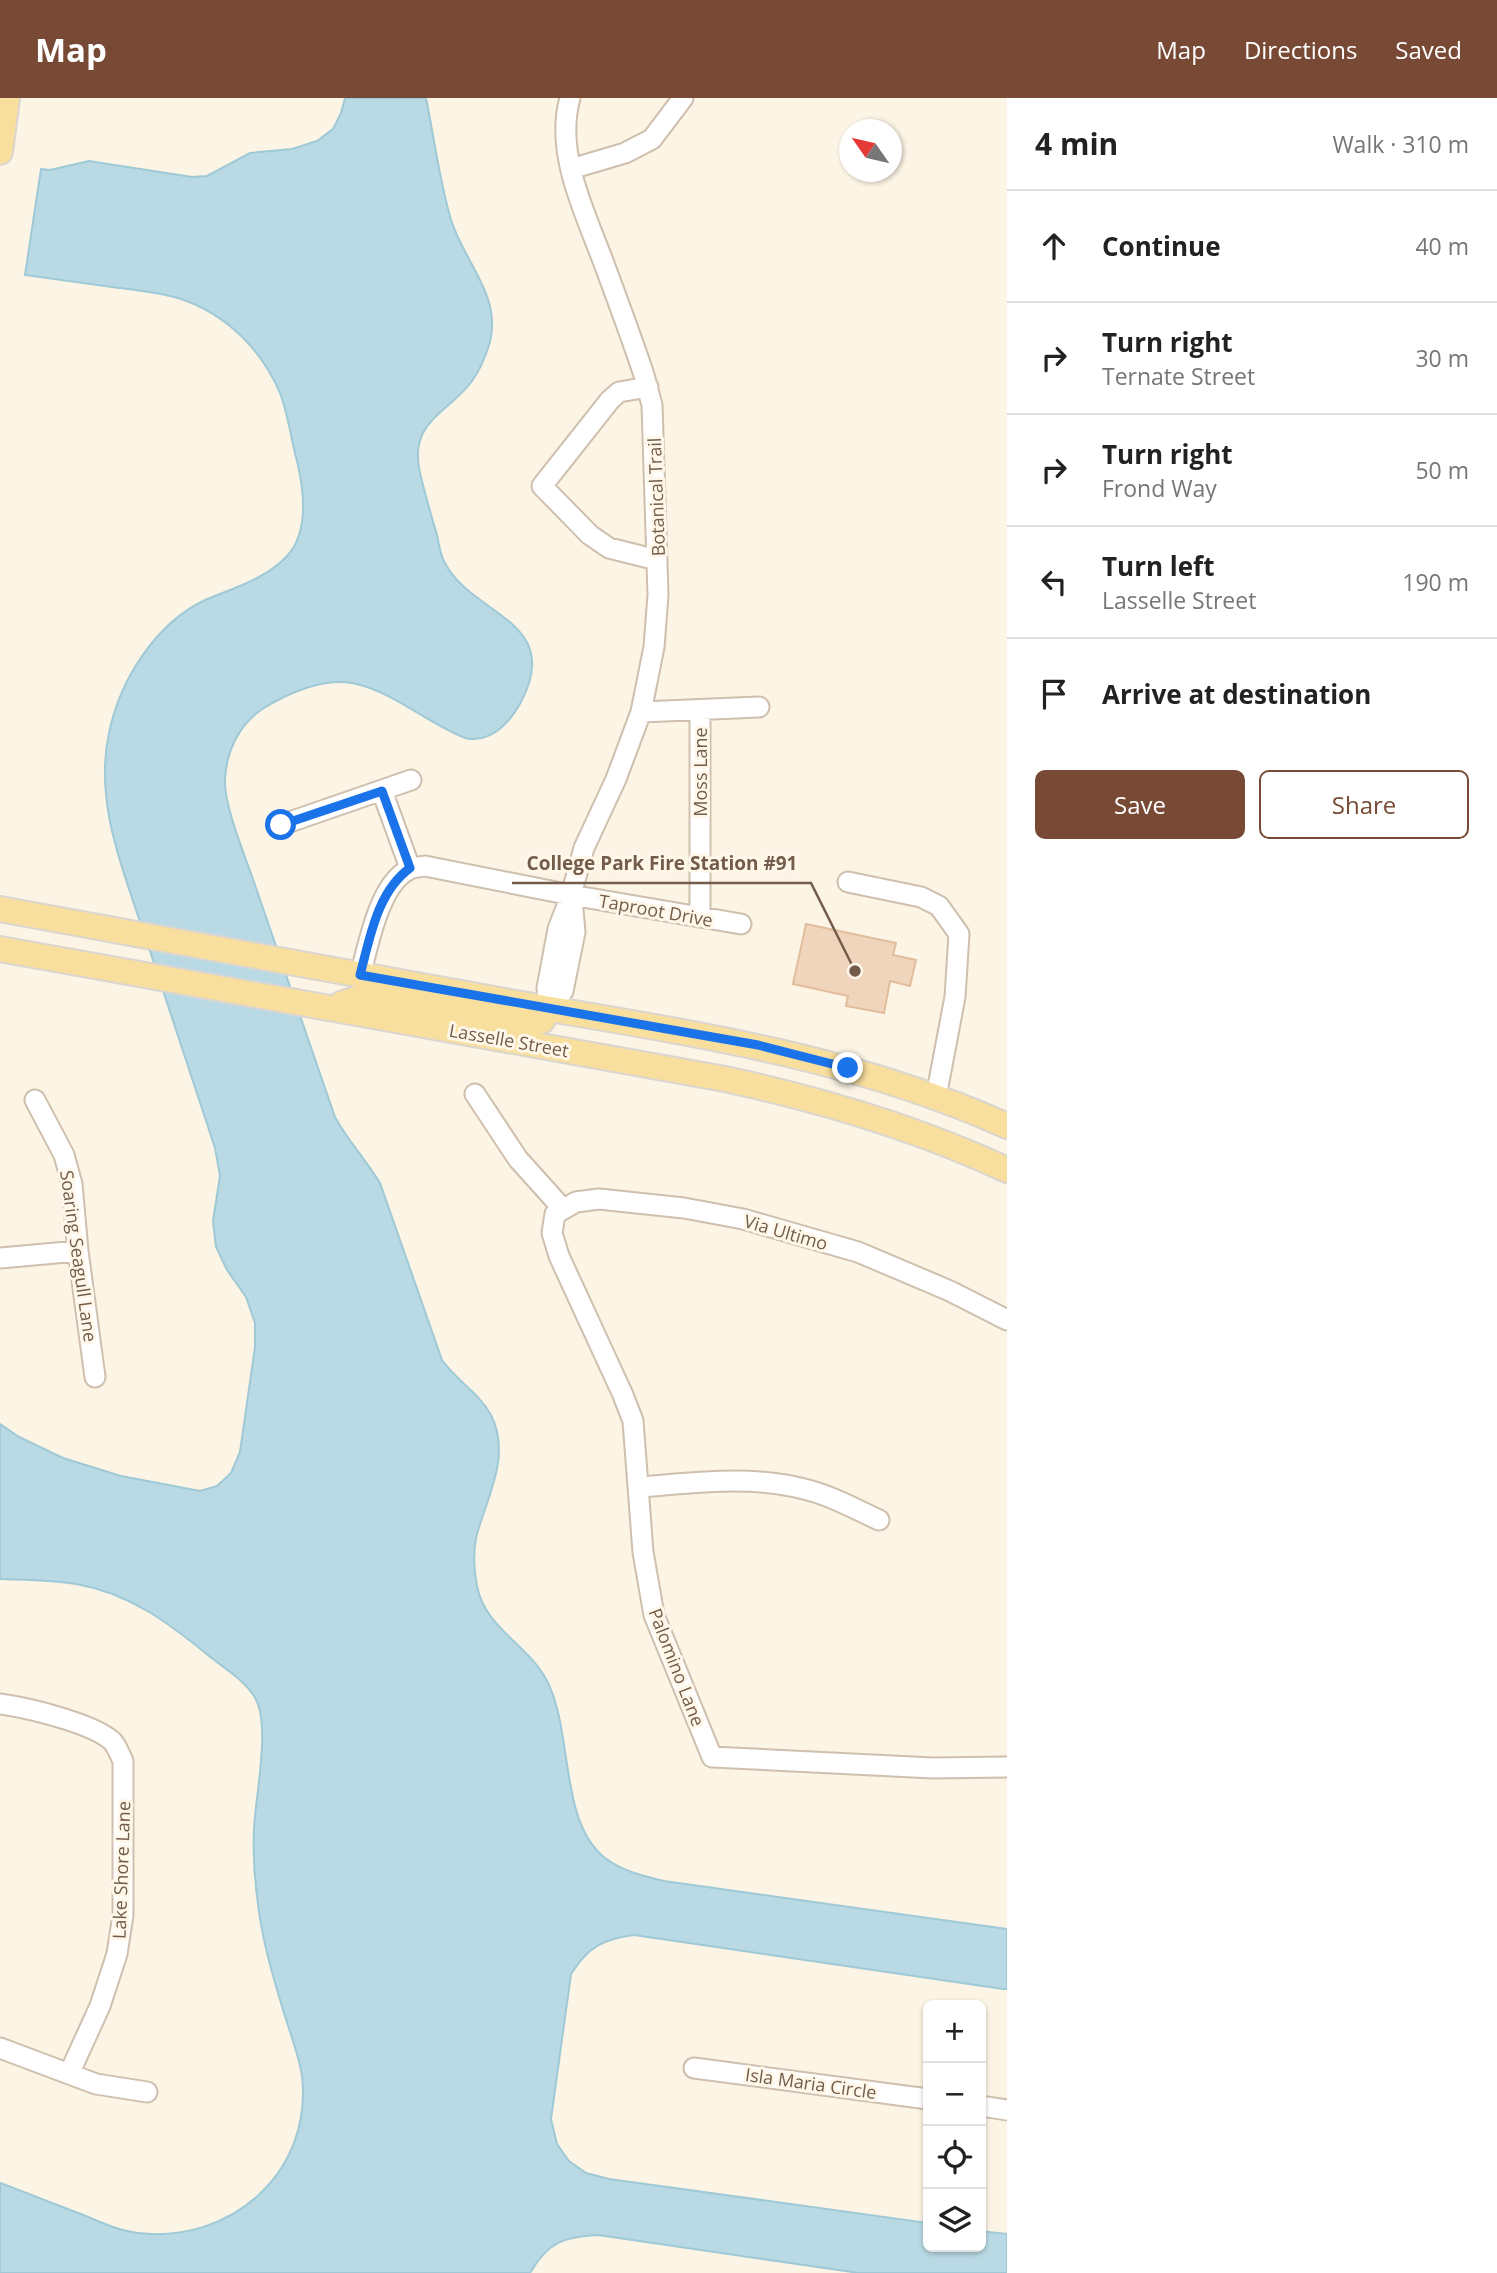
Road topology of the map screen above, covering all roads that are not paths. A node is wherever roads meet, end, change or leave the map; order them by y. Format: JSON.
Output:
{"nodes":[{"id":1,"x":8,"y":98,"type":"edge"},
{"id":2,"x":570,"y":98,"type":"edge"},
{"id":3,"x":683,"y":98,"type":"edge"},
{"id":4,"x":0,"y":152,"type":"edge"},
{"id":5,"x":571,"y":169,"type":"junction"},
{"id":6,"x":648,"y":387,"type":"junction"},
{"id":7,"x":657,"y":560,"type":"junction"},
{"id":8,"x":759,"y":707,"type":"dead end"},
{"id":9,"x":700,"y":710,"type":"junction"},
{"id":10,"x":641,"y":712,"type":"junction"},
{"id":11,"x":411,"y":780,"type":"dead end"},
{"id":12,"x":382,"y":791,"type":"junction"},
{"id":13,"x":281,"y":825,"type":"dead end"},
{"id":14,"x":410,"y":868,"type":"junction"},
{"id":15,"x":848,"y":881,"type":"dead end"},
{"id":16,"x":571,"y":895,"type":"junction"},
{"id":17,"x":0,"y":909,"type":"edge"},
{"id":18,"x":700,"y":918,"type":"junction"},
{"id":19,"x":741,"y":924,"type":"dead end"},
{"id":20,"x":0,"y":948,"type":"edge"},
{"id":21,"x":360,"y":975,"type":"junction"},
{"id":22,"x":330,"y":1008,"type":"junction"},
{"id":23,"x":549,"y":1009,"type":"junction"},
{"id":24,"x":475,"y":1094,"type":"dead end"},
{"id":25,"x":936,"y":1097,"type":"junction"},
{"id":26,"x":35,"y":1100,"type":"dead end"},
{"id":27,"x":1007,"y":1126,"type":"edge"},
{"id":28,"x":1007,"y":1170,"type":"edge"},
{"id":29,"x":559,"y":1212,"type":"junction"},
{"id":30,"x":78,"y":1251,"type":"junction"},
{"id":31,"x":0,"y":1258,"type":"edge"},
{"id":32,"x":1007,"y":1320,"type":"edge"},
{"id":33,"x":95,"y":1377,"type":"dead end"},
{"id":34,"x":639,"y":1487,"type":"junction"},
{"id":35,"x":879,"y":1520,"type":"dead end"},
{"id":36,"x":0,"y":1704,"type":"edge"},
{"id":37,"x":1007,"y":1767,"type":"edge"},
{"id":38,"x":0,"y":2048,"type":"edge"},
{"id":39,"x":694,"y":2068,"type":"dead end"},
{"id":40,"x":69,"y":2074,"type":"junction"},
{"id":41,"x":147,"y":2092,"type":"dead end"},
{"id":42,"x":923,"y":2098,"type":"edge"},
{"id":43,"x":986,"y":2107,"type":"edge"},
{"id":44,"x":1007,"y":2110,"type":"edge"}],
"edges":[{"from":1,"to":4,"type":"main road"},
{"from":2,"to":5,"type":"street","name":"Botanical Trail"},
{"from":3,"to":5,"type":"street"},
{"from":5,"to":6,"type":"street","name":"Botanical Trail"},
{"from":6,"to":7,"type":"street","name":"Botanical Trail"},
{"from":6,"to":7,"type":"street"},
{"from":7,"to":10,"type":"street","name":"Botanical Trail"},
{"from":8,"to":9,"type":"street"},
{"from":9,"to":10,"type":"street"},
{"from":9,"to":18,"type":"street","name":"Moss Lane"},
{"from":10,"to":16,"type":"street","name":"Botanical Trail"},
{"from":11,"to":12,"type":"street"},
{"from":12,"to":13,"type":"street"},
{"from":12,"to":14,"type":"street"},
{"from":14,"to":16,"type":"street","name":"Taproot Drive"},
{"from":14,"to":21,"type":"street"},
{"from":15,"to":25,"type":"street"},
{"from":16,"to":18,"type":"street","name":"Taproot Drive"},
{"from":16,"to":23,"type":"street","name":"Botanical Trail"},
{"from":17,"to":21,"type":"main road"},
{"from":18,"to":19,"type":"street","name":"Taproot Drive"},
{"from":20,"to":22,"type":"main road","name":"Lasselle Street"},
{"from":21,"to":23,"type":"main road"},
{"from":22,"to":23,"type":"main road"},
{"from":22,"to":28,"type":"main road","name":"Lasselle Street"},
{"from":23,"to":25,"type":"main road"},
{"from":24,"to":29,"type":"street"},
{"from":25,"to":27,"type":"main road"},
{"from":26,"to":30,"type":"street","name":"Soaring Seagull Lane"},
{"from":29,"to":32,"type":"street","name":"Via Ultimo"},
{"from":29,"to":34,"type":"street","name":"Palomino Lane"},
{"from":30,"to":31,"type":"street"},
{"from":30,"to":33,"type":"street","name":"Soaring Seagull Lane"},
{"from":34,"to":35,"type":"street"},
{"from":34,"to":37,"type":"street","name":"Palomino Lane"},
{"from":36,"to":40,"type":"street","name":"Lake Shore Lane"},
{"from":38,"to":40,"type":"street"},
{"from":39,"to":42,"type":"street","name":"Isla Maria Circle"},
{"from":40,"to":41,"type":"street"},
{"from":43,"to":44,"type":"street"}]}
